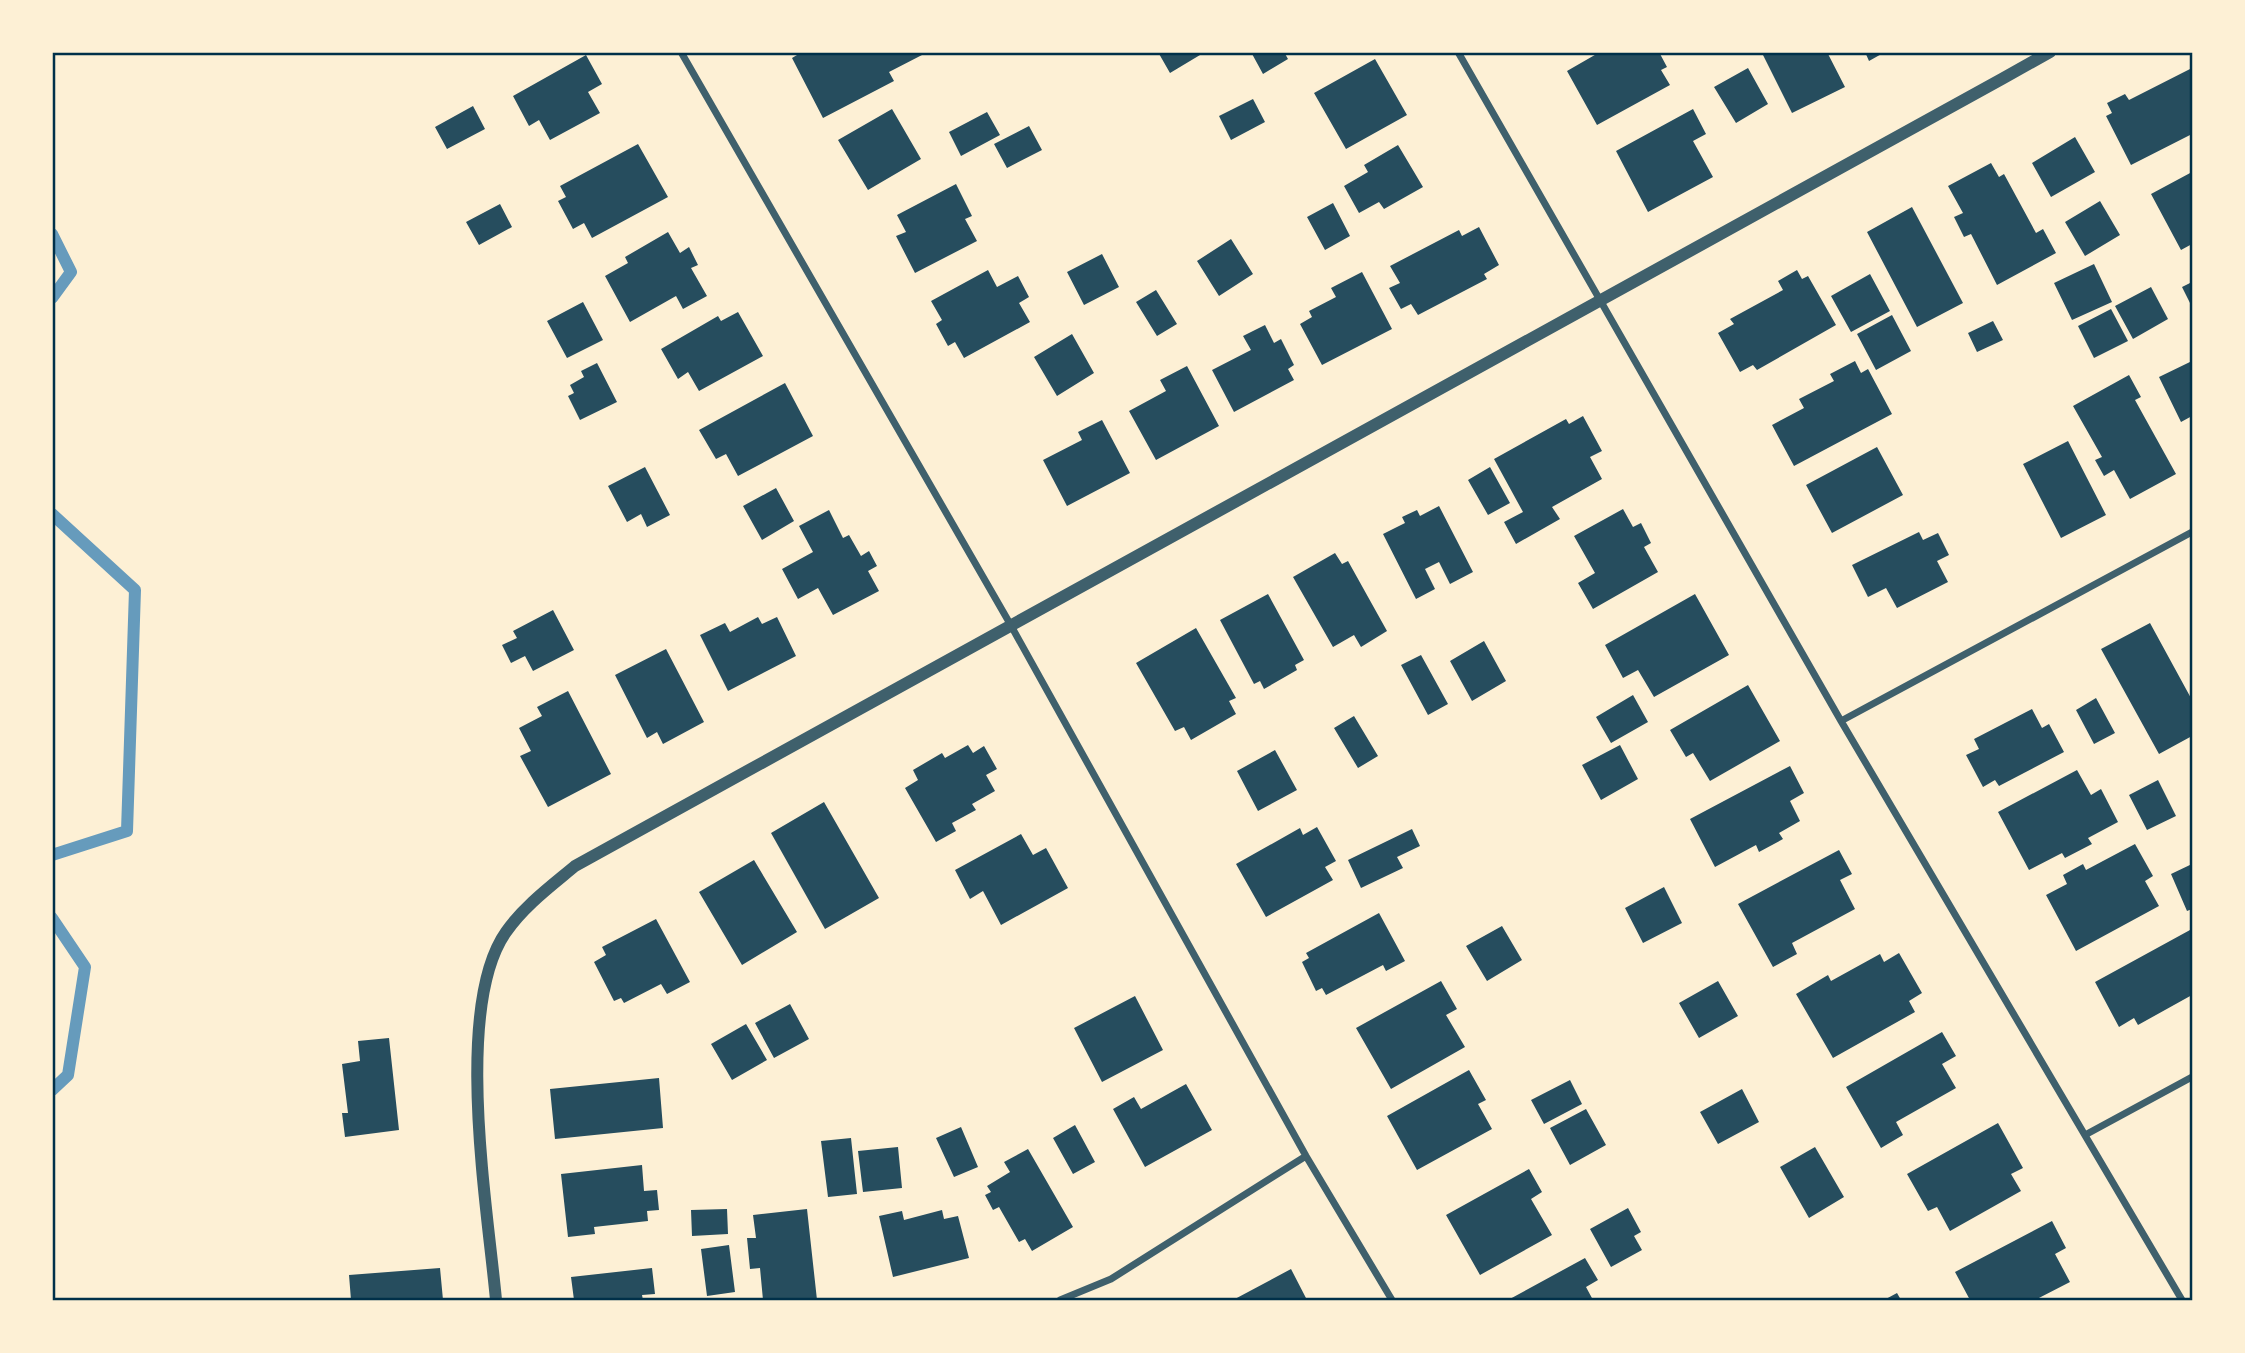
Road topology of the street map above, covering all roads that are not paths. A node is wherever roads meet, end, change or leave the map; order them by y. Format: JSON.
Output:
{"nodes":[{"id":1,"x":681,"y":52,"type":"edge"},
{"id":2,"x":1458,"y":52,"type":"edge"},
{"id":3,"x":2050,"y":52,"type":"edge"},
{"id":4,"x":1600,"y":304,"type":"junction"},
{"id":5,"x":2193,"y":532,"type":"edge"},
{"id":6,"x":1010,"y":622,"type":"junction"},
{"id":7,"x":1841,"y":721,"type":"junction"},
{"id":8,"x":2193,"y":1077,"type":"edge"},
{"id":9,"x":2085,"y":1135,"type":"junction"},
{"id":10,"x":1306,"y":1156,"type":"junction"},
{"id":11,"x":496,"y":1300,"type":"edge"},
{"id":12,"x":1060,"y":1300,"type":"edge"},
{"id":13,"x":1392,"y":1300,"type":"edge"},
{"id":14,"x":2182,"y":1300,"type":"edge"}],
"edges":[{"from":1,"to":6,"type":"street"},
{"from":2,"to":4,"type":"street"},
{"from":3,"to":4,"type":"street"},
{"from":4,"to":6,"type":"street"},
{"from":4,"to":7,"type":"street"},
{"from":5,"to":7,"type":"street"},
{"from":6,"to":10,"type":"street"},
{"from":6,"to":11,"type":"street"},
{"from":7,"to":9,"type":"street"},
{"from":8,"to":9,"type":"street"},
{"from":9,"to":14,"type":"street"},
{"from":10,"to":12,"type":"street"},
{"from":10,"to":13,"type":"street"}]}
